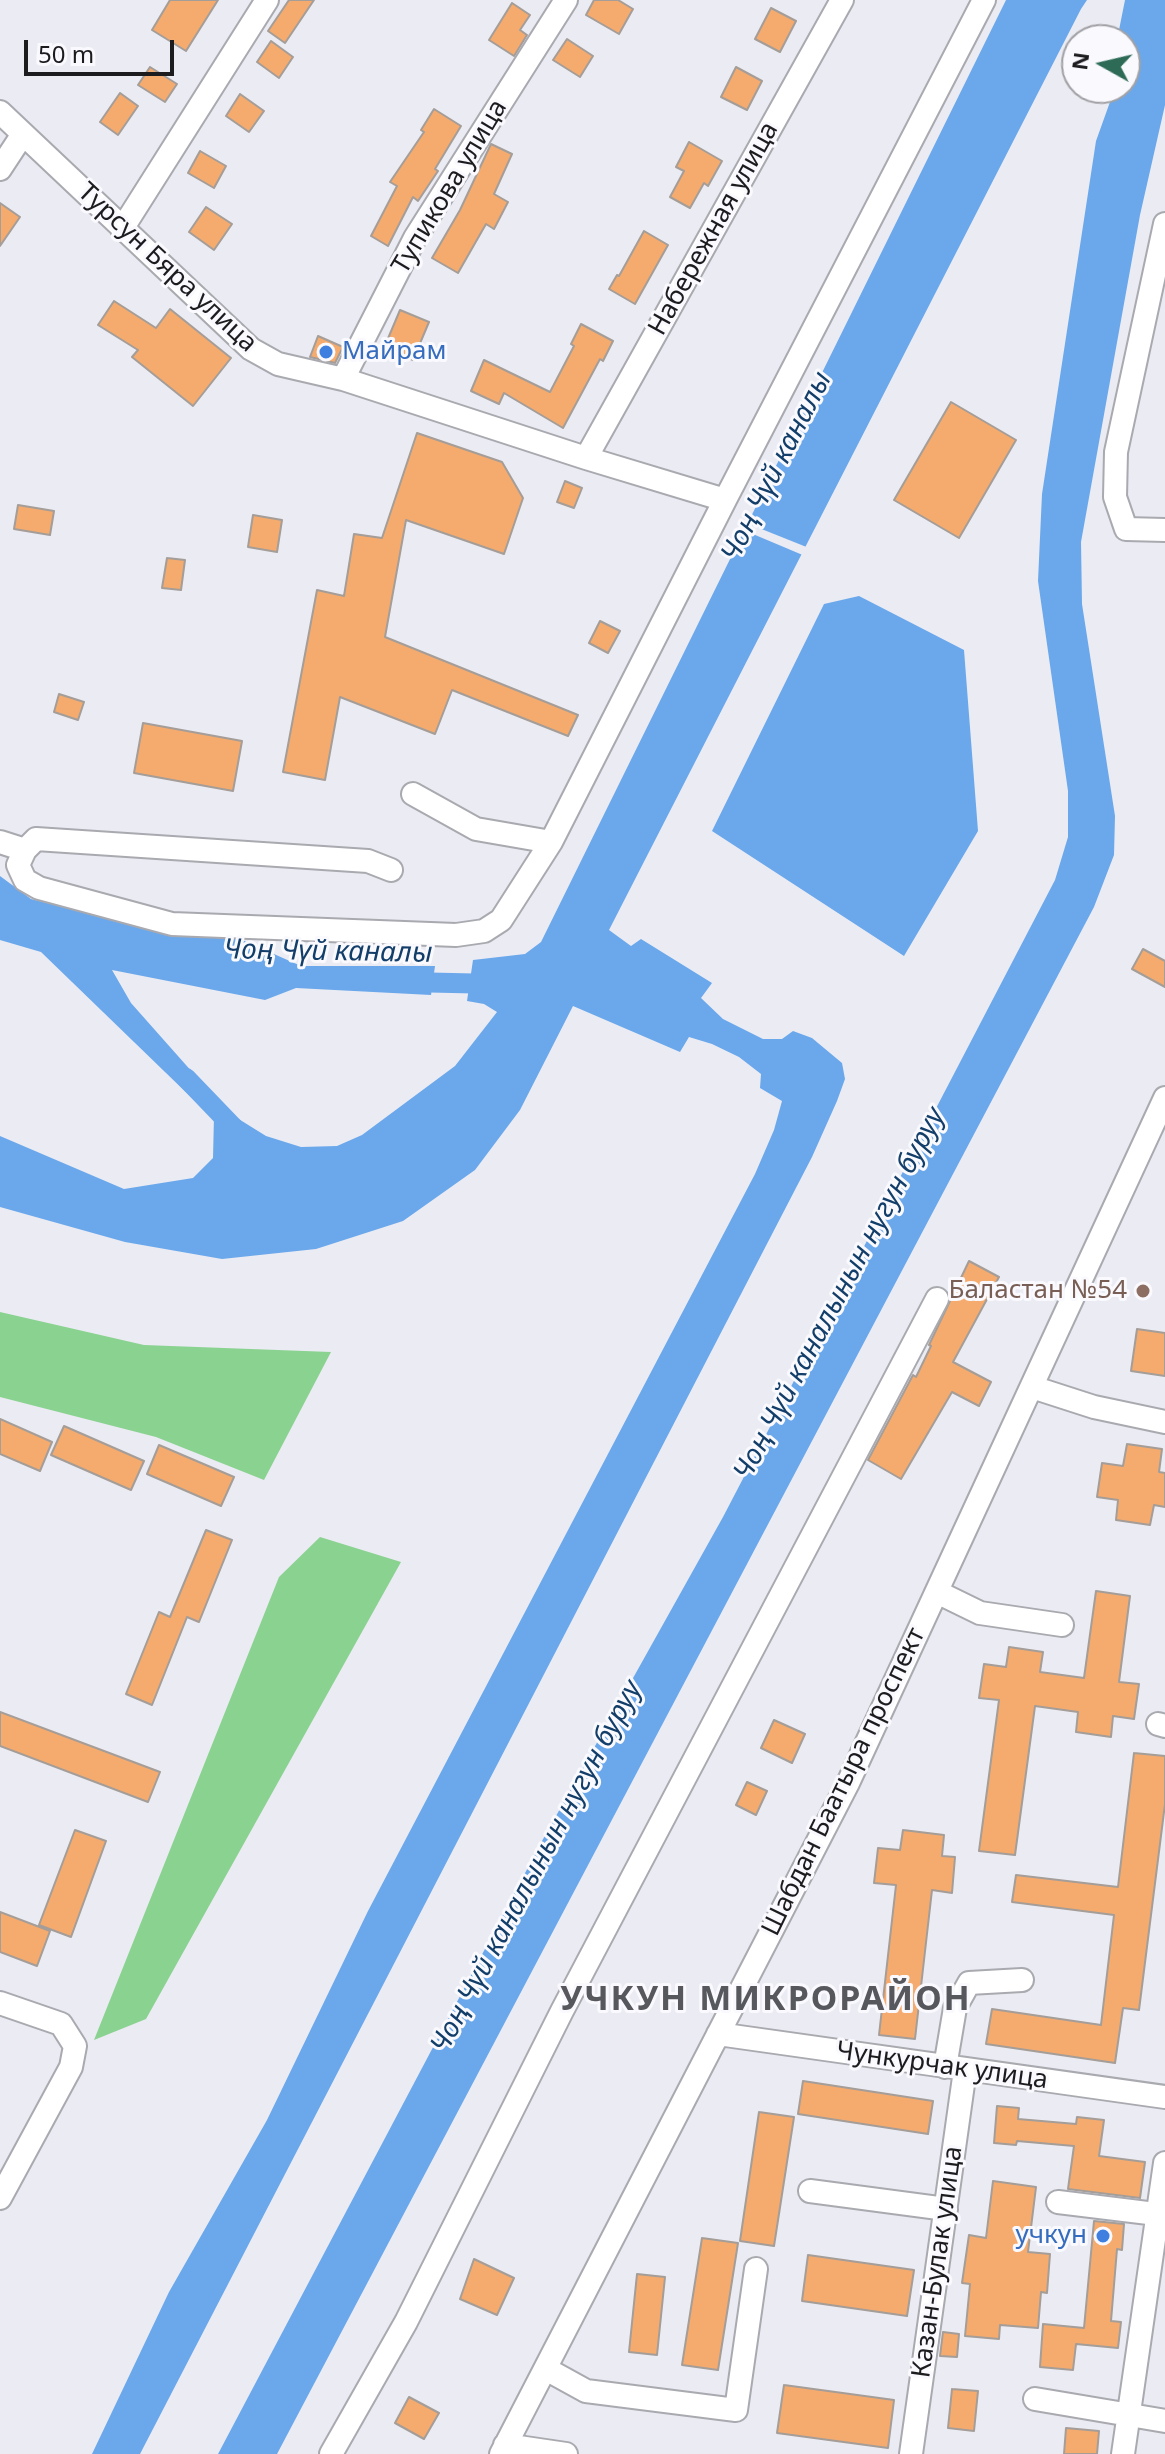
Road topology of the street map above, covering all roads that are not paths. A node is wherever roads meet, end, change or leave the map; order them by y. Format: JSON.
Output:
{"nodes":[{"id":1,"x":267,"y":0,"type":"edge"},
{"id":2,"x":566,"y":0,"type":"edge"},
{"id":3,"x":842,"y":0,"type":"edge"},
{"id":4,"x":984,"y":0,"type":"edge"},
{"id":5,"x":0,"y":112,"type":"edge"},
{"id":6,"x":23,"y":134,"type":"junction"},
{"id":7,"x":0,"y":169,"type":"edge"},
{"id":8,"x":1165,"y":224,"type":"edge"},
{"id":9,"x":122,"y":229,"type":"junction"},
{"id":10,"x":343,"y":379,"type":"junction"},
{"id":11,"x":586,"y":458,"type":"junction"},
{"id":12,"x":725,"y":500,"type":"junction"},
{"id":13,"x":1165,"y":530,"type":"edge"},
{"id":14,"x":413,"y":794,"type":"dead end"},
{"id":15,"x":0,"y":842,"type":"edge"},
{"id":16,"x":551,"y":842,"type":"junction"},
{"id":17,"x":25,"y":850,"type":"junction"},
{"id":18,"x":391,"y":870,"type":"dead end"},
{"id":19,"x":1165,"y":1098,"type":"edge"},
{"id":20,"x":937,"y":1299,"type":"dead end"},
{"id":21,"x":1032,"y":1387,"type":"junction"},
{"id":22,"x":1165,"y":1422,"type":"edge"},
{"id":23,"x":937,"y":1592,"type":"junction"},
{"id":24,"x":1062,"y":1625,"type":"dead end"},
{"id":25,"x":1022,"y":1980,"type":"dead end"},
{"id":26,"x":0,"y":2003,"type":"edge"},
{"id":27,"x":718,"y":2034,"type":"junction"},
{"id":28,"x":955,"y":2068,"type":"junction"},
{"id":29,"x":1165,"y":2097,"type":"edge"},
{"id":30,"x":1165,"y":2163,"type":"edge"},
{"id":31,"x":810,"y":2191,"type":"dead end"},
{"id":32,"x":0,"y":2198,"type":"edge"},
{"id":33,"x":1058,"y":2202,"type":"dead end"},
{"id":34,"x":946,"y":2209,"type":"junction"},
{"id":35,"x":1161,"y":2214,"type":"edge"},
{"id":36,"x":756,"y":2269,"type":"dead end"},
{"id":37,"x":546,"y":2369,"type":"junction"},
{"id":38,"x":1035,"y":2399,"type":"dead end"},
{"id":39,"x":1128,"y":2415,"type":"junction"},
{"id":40,"x":1165,"y":2421,"type":"edge"},
{"id":41,"x":503,"y":2450,"type":"edge"},
{"id":42,"x":331,"y":2454,"type":"edge"},
{"id":43,"x":566,"y":2454,"type":"edge"},
{"id":44,"x":911,"y":2454,"type":"edge"},
{"id":45,"x":1123,"y":2454,"type":"edge"}],
"edges":[{"from":1,"to":9,"type":"street"},
{"from":2,"to":10,"type":"street","name":"Тупикова улица"},
{"from":3,"to":11,"type":"street","name":"Набережная улица"},
{"from":4,"to":12,"type":"street"},
{"from":5,"to":6,"type":"street","name":"Турсун Бяра улица"},
{"from":6,"to":7,"type":"street"},
{"from":6,"to":9,"type":"street","name":"Турсун Бяра улица"},
{"from":8,"to":13,"type":"street"},
{"from":9,"to":10,"type":"street","name":"Турсун Бяра улица"},
{"from":10,"to":11,"type":"street","name":"Турсун Бяра улица"},
{"from":11,"to":12,"type":"street","name":"Турсун Бяра улица"},
{"from":12,"to":16,"type":"street"},
{"from":14,"to":16,"type":"street"},
{"from":15,"to":17,"type":"street"},
{"from":16,"to":17,"type":"street"},
{"from":17,"to":18,"type":"street"},
{"from":19,"to":21,"type":"street","name":"Шабдан Баатыра проспект"},
{"from":20,"to":42,"type":"street"},
{"from":21,"to":22,"type":"street"},
{"from":21,"to":23,"type":"street","name":"Шабдан Баатыра проспект"},
{"from":23,"to":24,"type":"street"},
{"from":23,"to":27,"type":"street","name":"Шабдан Баатыра проспект"},
{"from":25,"to":28,"type":"street","name":"Казан-Булак улица"},
{"from":26,"to":32,"type":"street"},
{"from":27,"to":28,"type":"street","name":"Чункурчак улица"},
{"from":27,"to":37,"type":"street","name":"Шабдан Баатыра проспект"},
{"from":28,"to":29,"type":"street","name":"Чункурчак улица"},
{"from":28,"to":34,"type":"street","name":"Казан-Булак улица"},
{"from":30,"to":35,"type":"street"},
{"from":31,"to":34,"type":"street"},
{"from":33,"to":35,"type":"street"},
{"from":34,"to":44,"type":"street","name":"Казан-Булак улица"},
{"from":35,"to":39,"type":"street"},
{"from":36,"to":37,"type":"street"},
{"from":37,"to":41,"type":"street","name":"Шабдан Баатыра проспект"},
{"from":38,"to":39,"type":"street"},
{"from":39,"to":40,"type":"street"},
{"from":39,"to":45,"type":"street"},
{"from":41,"to":43,"type":"street"}]}
